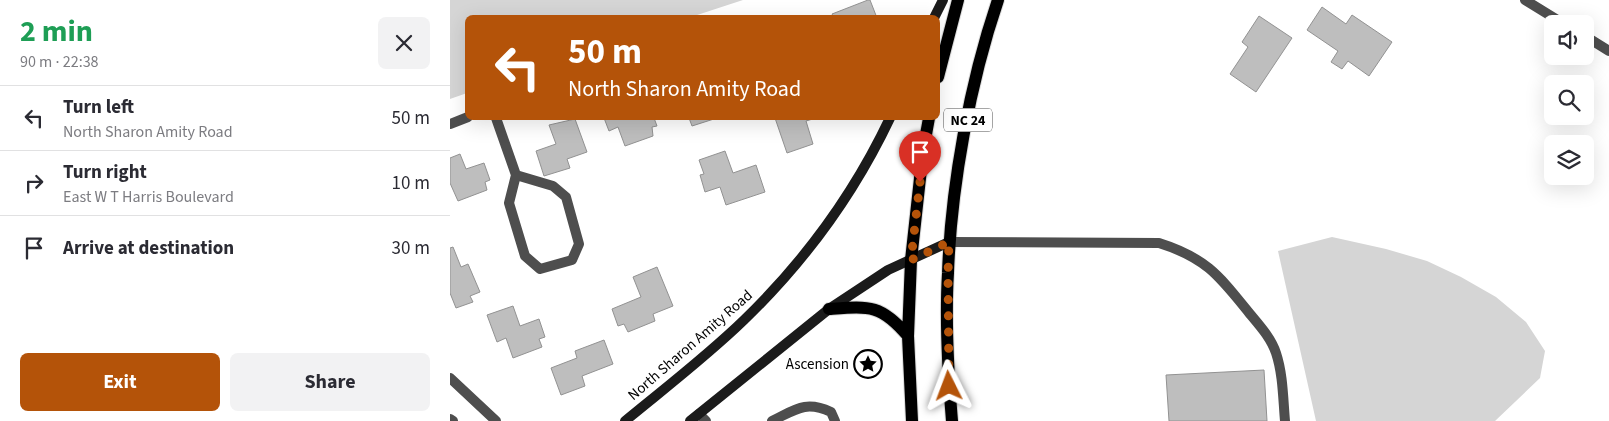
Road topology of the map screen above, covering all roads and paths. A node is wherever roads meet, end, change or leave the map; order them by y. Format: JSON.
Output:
{"nodes":[{"id":1,"x":943,"y":0,"type":"edge"},
{"id":2,"x":958,"y":0,"type":"edge"},
{"id":3,"x":998,"y":0,"type":"edge"},
{"id":4,"x":1525,"y":0,"type":"edge"},
{"id":5,"x":936,"y":15,"type":"edge"},
{"id":6,"x":1549,"y":15,"type":"edge"},
{"id":7,"x":1594,"y":42,"type":"edge"},
{"id":8,"x":1609,"y":51,"type":"edge"},
{"id":9,"x":940,"y":69,"type":"edge"},
{"id":10,"x":465,"y":119,"type":"edge"},
{"id":11,"x":497,"y":120,"type":"edge"},
{"id":12,"x":889,"y":120,"type":"edge"},
{"id":13,"x":929,"y":120,"type":"edge"},
{"id":14,"x":450,"y":124,"type":"edge"},
{"id":15,"x":516,"y":175,"type":"junction"},
{"id":16,"x":949,"y":242,"type":"junction"},
{"id":17,"x":911,"y":260,"type":"junction"},
{"id":18,"x":829,"y":308,"type":"junction"},
{"id":19,"x":908,"y":336,"type":"junction"},
{"id":20,"x":450,"y":378,"type":"edge"},
{"id":21,"x":703,"y":417,"type":"edge"},
{"id":22,"x":496,"y":421,"type":"edge"},
{"id":23,"x":626,"y":421,"type":"edge"},
{"id":24,"x":690,"y":421,"type":"edge"},
{"id":25,"x":772,"y":421,"type":"edge"},
{"id":26,"x":835,"y":421,"type":"edge"},
{"id":27,"x":912,"y":421,"type":"edge"},
{"id":28,"x":952,"y":421,"type":"edge"},
{"id":29,"x":1285,"y":421,"type":"edge"}],
"edges":[{"from":1,"to":5,"type":"main road"},
{"from":2,"to":9,"type":"main road"},
{"from":3,"to":16,"type":"main road","number":"NC 24"},
{"from":4,"to":6,"type":"street"},
{"from":7,"to":8,"type":"street"},
{"from":10,"to":14,"type":"street"},
{"from":11,"to":15,"type":"street"},
{"from":12,"to":23,"type":"main road","name":"North Sharon Amity Road"},
{"from":13,"to":17,"type":"main road","number":"NC 24"},
{"from":15,"to":15,"type":"street"},
{"from":16,"to":17,"type":"main road"},
{"from":16,"to":28,"type":"main road","number":"NC 24"},
{"from":16,"to":29,"type":"street"},
{"from":17,"to":18,"type":"main road"},
{"from":17,"to":19,"type":"main road","number":"NC 24"},
{"from":18,"to":19,"type":"main road"},
{"from":18,"to":21,"type":"main road"},
{"from":19,"to":27,"type":"main road","number":"NC 24"},
{"from":20,"to":22,"type":"street"},
{"from":21,"to":24,"type":"main road"},
{"from":25,"to":26,"type":"street"}]}
